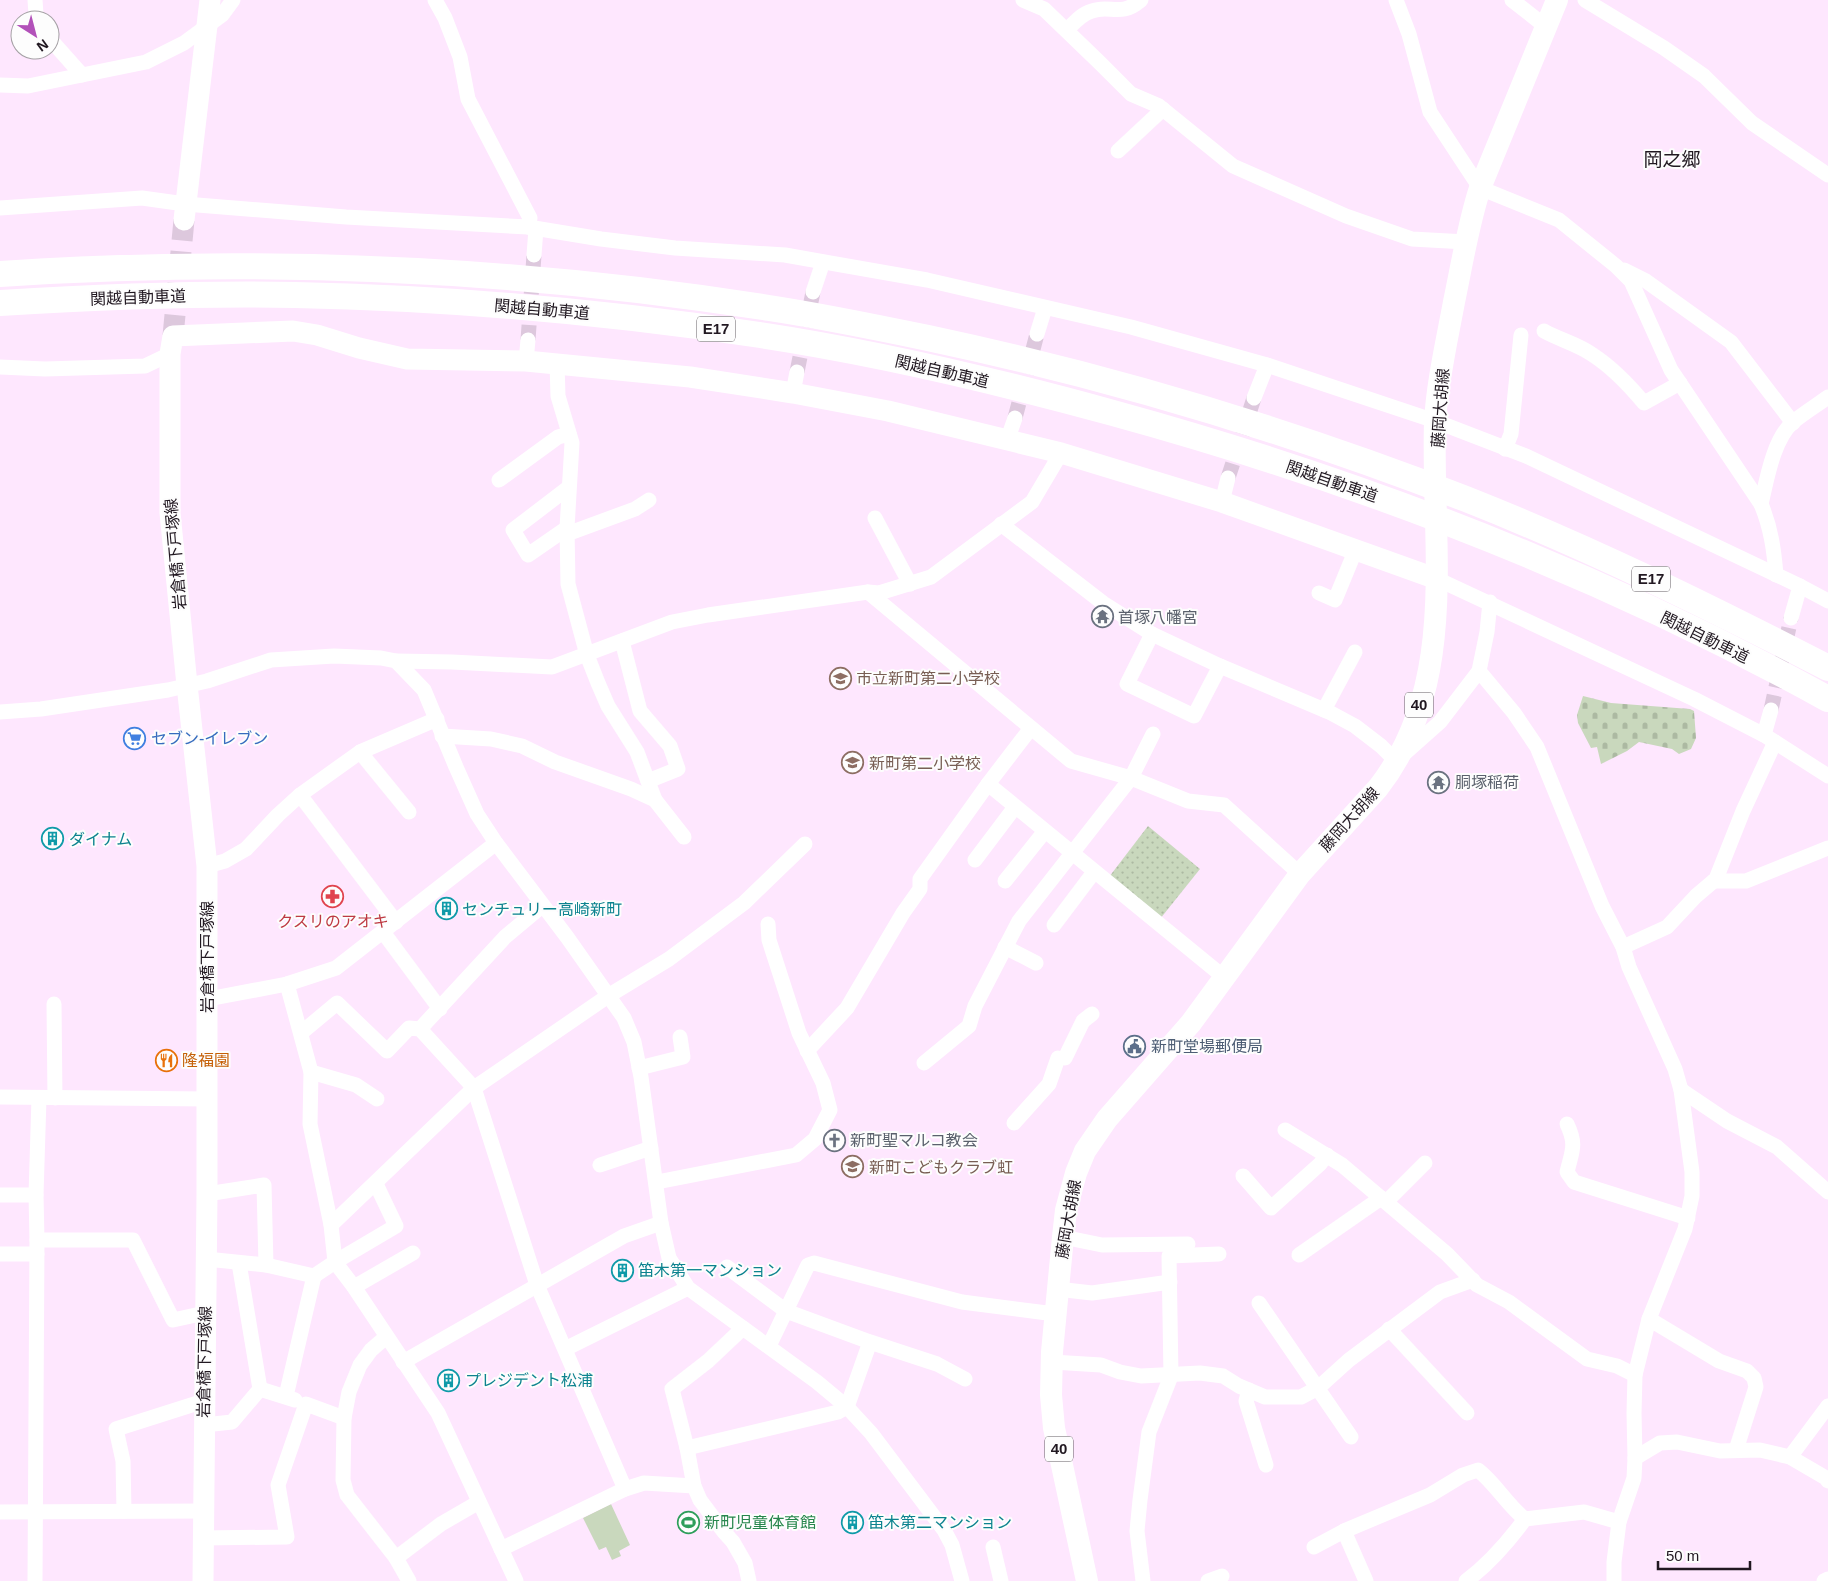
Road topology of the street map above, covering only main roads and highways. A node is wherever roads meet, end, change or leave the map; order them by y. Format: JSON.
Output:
{"nodes":[{"id":1,"x":1557,"y":0,"type":"edge"},
{"id":2,"x":0,"y":274,"type":"edge"},
{"id":3,"x":0,"y":303,"type":"edge"},
{"id":4,"x":1472,"y":497,"type":"junction"},
{"id":5,"x":1630,"y":600,"type":"junction"},
{"id":6,"x":1828,"y":659,"type":"edge"},
{"id":7,"x":1828,"y":668,"type":"edge"},
{"id":8,"x":1828,"y":699,"type":"edge"},
{"id":9,"x":1828,"y":716,"type":"edge"},
{"id":10,"x":1087,"y":1581,"type":"edge"}],
"edges":[{"from":1,"to":10,"type":"main road","name":"藤岡大胡線","number":"40"},
{"from":2,"to":4,"type":"highway","name":"関越自動車道","number":"E17"},
{"from":3,"to":5,"type":"highway","name":"関越自動車道","number":"E17"},
{"from":4,"to":6,"type":"highway"},
{"from":4,"to":7,"type":"highway","name":"関越自動車道","number":"E17"},
{"from":5,"to":8,"type":"highway","name":"関越自動車道","number":"E17"},
{"from":5,"to":9,"type":"highway"}]}
